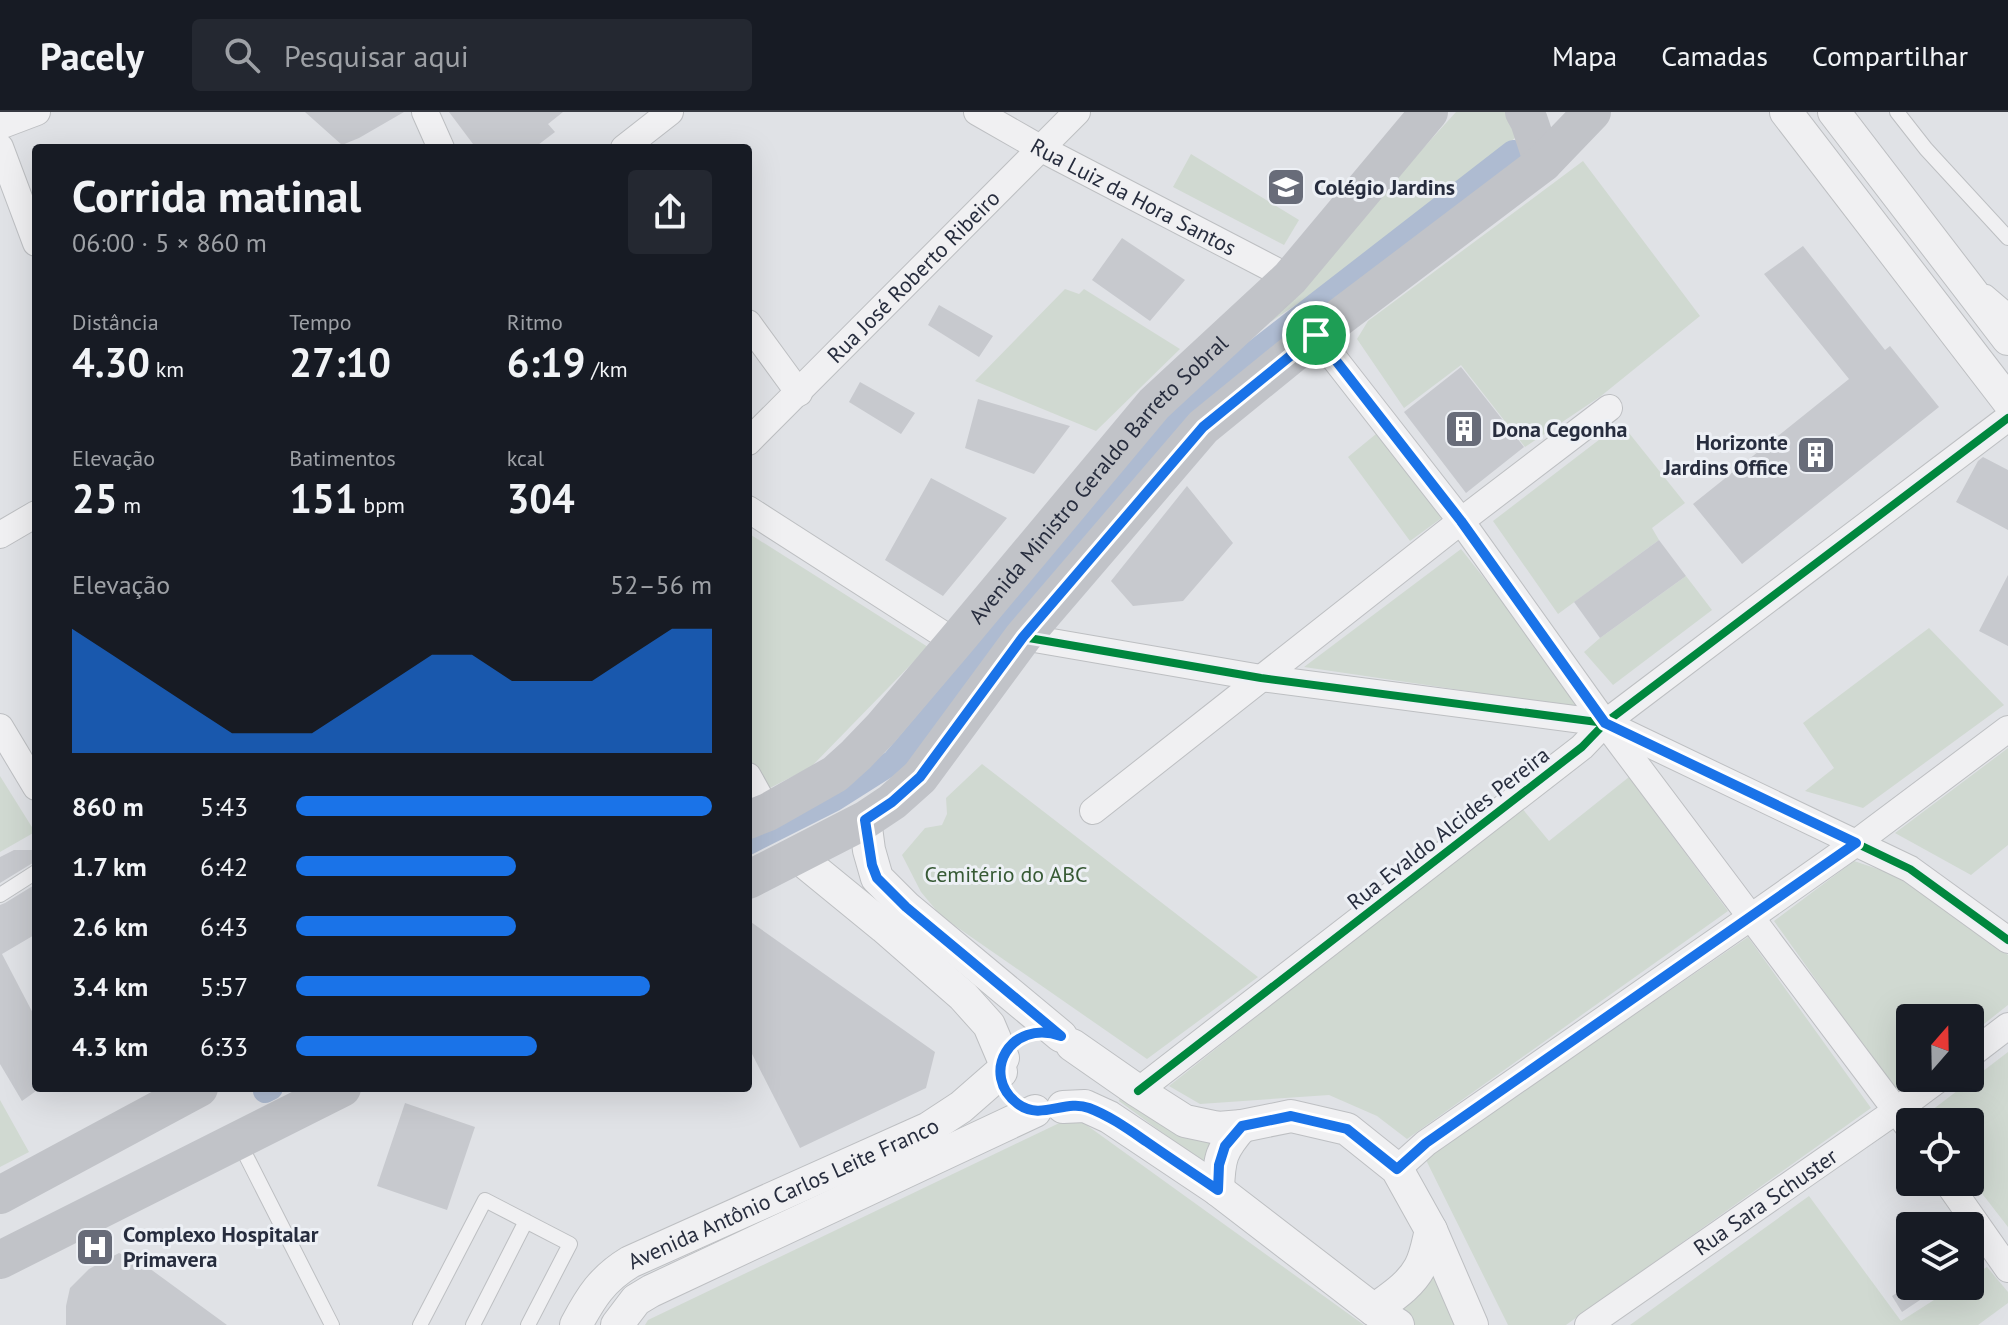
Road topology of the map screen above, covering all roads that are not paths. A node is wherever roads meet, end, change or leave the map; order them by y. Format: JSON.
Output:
{"nodes":[{"id":1,"x":37,"y":112,"type":"edge"},
{"id":2,"x":425,"y":112,"type":"edge"},
{"id":3,"x":670,"y":112,"type":"edge"},
{"id":4,"x":977,"y":112,"type":"edge"},
{"id":5,"x":1077,"y":112,"type":"edge"},
{"id":6,"x":1429,"y":112,"type":"edge"},
{"id":7,"x":1524,"y":112,"type":"edge"},
{"id":8,"x":1592,"y":112,"type":"edge"},
{"id":9,"x":1786,"y":112,"type":"edge"},
{"id":10,"x":1834,"y":112,"type":"edge"},
{"id":11,"x":1897,"y":112,"type":"edge"},
{"id":12,"x":0,"y":126,"type":"edge"},
{"id":13,"x":439,"y":144,"type":"edge"},
{"id":14,"x":629,"y":144,"type":"edge"},
{"id":15,"x":0,"y":147,"type":"edge"},
{"id":16,"x":1040,"y":148,"type":"junction"},
{"id":17,"x":1543,"y":163,"type":"junction"},
{"id":18,"x":2002,"y":226,"type":"edge"},
{"id":19,"x":32,"y":232,"type":"edge"},
{"id":20,"x":2008,"y":238,"type":"edge"},
{"id":21,"x":1954,"y":269,"type":"junction"},
{"id":22,"x":1290,"y":278,"type":"junction"},
{"id":23,"x":2008,"y":310,"type":"edge"},
{"id":24,"x":752,"y":328,"type":"edge"},
{"id":25,"x":1316,"y":335,"type":"junction"},
{"id":26,"x":2008,"y":339,"type":"edge"},
{"id":27,"x":799,"y":393,"type":"junction"},
{"id":28,"x":2007,"y":402,"type":"edge"},
{"id":29,"x":1609,"y":408,"type":"dead end"},
{"id":30,"x":752,"y":438,"type":"edge"},
{"id":31,"x":752,"y":512,"type":"edge"},
{"id":32,"x":32,"y":516,"type":"edge"},
{"id":33,"x":1461,"y":521,"type":"junction"},
{"id":34,"x":0,"y":535,"type":"edge"},
{"id":35,"x":1023,"y":637,"type":"junction"},
{"id":36,"x":955,"y":642,"type":"junction"},
{"id":37,"x":1261,"y":678,"type":"junction"},
{"id":38,"x":1605,"y":723,"type":"junction"},
{"id":39,"x":0,"y":727,"type":"edge"},
{"id":40,"x":2008,"y":729,"type":"edge"},
{"id":41,"x":32,"y":780,"type":"edge"},
{"id":42,"x":752,"y":792,"type":"edge"},
{"id":43,"x":1093,"y":811,"type":"dead end"},
{"id":44,"x":758,"y":816,"type":"edge"},
{"id":45,"x":865,"y":820,"type":"junction"},
{"id":46,"x":1856,"y":843,"type":"junction"},
{"id":47,"x":796,"y":855,"type":"junction"},
{"id":48,"x":32,"y":875,"type":"edge"},
{"id":49,"x":752,"y":878,"type":"edge"},
{"id":50,"x":0,"y":895,"type":"edge"},
{"id":51,"x":1751,"y":917,"type":"junction"},
{"id":52,"x":2008,"y":940,"type":"edge"},
{"id":53,"x":2008,"y":1026,"type":"edge"},
{"id":54,"x":1067,"y":1040,"type":"junction"},
{"id":55,"x":1984,"y":1044,"type":"edge"},
{"id":56,"x":1002,"y":1065,"type":"junction"},
{"id":57,"x":1138,"y":1091,"type":"junction"},
{"id":58,"x":192,"y":1092,"type":"edge"},
{"id":59,"x":334,"y":1092,"type":"edge"},
{"id":60,"x":1928,"y":1092,"type":"edge"},
{"id":61,"x":1896,"y":1108,"type":"edge"},
{"id":62,"x":1914,"y":1108,"type":"edge"},
{"id":63,"x":1049,"y":1109,"type":"junction"},
{"id":64,"x":1896,"y":1124,"type":"edge"},
{"id":65,"x":1242,"y":1126,"type":"junction"},
{"id":66,"x":238,"y":1140,"type":"junction"},
{"id":67,"x":1397,"y":1169,"type":"junction"},
{"id":68,"x":1218,"y":1190,"type":"junction"},
{"id":69,"x":0,"y":1195,"type":"edge"},
{"id":70,"x":1957,"y":1196,"type":"edge"},
{"id":71,"x":526,"y":1221,"type":"junction"},
{"id":72,"x":1431,"y":1230,"type":"junction"},
{"id":73,"x":0,"y":1260,"type":"edge"},
{"id":74,"x":2008,"y":1269,"type":"edge"},
{"id":75,"x":1386,"y":1318,"type":"edge"},
{"id":76,"x":332,"y":1325,"type":"edge"},
{"id":77,"x":420,"y":1325,"type":"edge"},
{"id":78,"x":473,"y":1325,"type":"edge"},
{"id":79,"x":528,"y":1325,"type":"edge"},
{"id":80,"x":576,"y":1325,"type":"edge"},
{"id":81,"x":617,"y":1325,"type":"edge"},
{"id":82,"x":1472,"y":1325,"type":"edge"},
{"id":83,"x":1588,"y":1325,"type":"edge"}],
"edges":[{"from":1,"to":12,"type":"street"},
{"from":2,"to":13,"type":"street"},
{"from":3,"to":14,"type":"street"},
{"from":4,"to":16,"type":"street","name":"Rua Luiz da Hora Santos"},
{"from":5,"to":16,"type":"street","name":"Rua José Roberto Ribeiro"},
{"from":6,"to":22,"type":"main road","name":"Avenida Ministro Geraldo Barreto Sobral"},
{"from":7,"to":17,"type":"main road"},
{"from":8,"to":17,"type":"main road","name":"Avenida Ministro Geraldo Barreto Sobral"},
{"from":9,"to":28,"type":"street"},
{"from":10,"to":21,"type":"street"},
{"from":11,"to":18,"type":"lane"},
{"from":15,"to":19,"type":"street"},
{"from":16,"to":22,"type":"street","name":"Rua Luiz da Hora Santos"},
{"from":16,"to":27,"type":"street","name":"Rua José Roberto Ribeiro"},
{"from":17,"to":25,"type":"main road","name":"Avenida Ministro Geraldo Barreto Sobral"},
{"from":18,"to":20,"type":"lane"},
{"from":21,"to":23,"type":"lane"},
{"from":21,"to":26,"type":"street"},
{"from":22,"to":36,"type":"main road","name":"Avenida Ministro Geraldo Barreto Sobral"},
{"from":24,"to":27,"type":"street"},
{"from":25,"to":33,"type":"street"},
{"from":25,"to":35,"type":"main road","name":"Avenida Ministro Geraldo Barreto Sobral"},
{"from":27,"to":30,"type":"street","name":"Rua José Roberto Ribeiro"},
{"from":28,"to":38,"type":"street","name":"Rua Evaldo Alcides Pereira"},
{"from":29,"to":33,"type":"street"},
{"from":31,"to":36,"type":"street"},
{"from":32,"to":34,"type":"street"},
{"from":33,"to":37,"type":"street"},
{"from":33,"to":38,"type":"street"},
{"from":35,"to":37,"type":"street"},
{"from":35,"to":45,"type":"main road","name":"Avenida Ministro Geraldo Barreto Sobral"},
{"from":36,"to":44,"type":"main road","name":"Avenida Ministro Geraldo Barreto Sobral"},
{"from":37,"to":38,"type":"street"},
{"from":37,"to":43,"type":"street"},
{"from":38,"to":46,"type":"street"},
{"from":38,"to":51,"type":"street"},
{"from":38,"to":57,"type":"street","name":"Rua Evaldo Alcides Pereira"},
{"from":39,"to":41,"type":"street"},
{"from":40,"to":46,"type":"street"},
{"from":42,"to":44,"type":"street"},
{"from":45,"to":47,"type":"main road","name":"Avenida Ministro Geraldo Barreto Sobral"},
{"from":45,"to":54,"type":"street"},
{"from":46,"to":51,"type":"street"},
{"from":46,"to":52,"type":"street"},
{"from":47,"to":49,"type":"main road","name":"Avenida Ministro Geraldo Barreto Sobral"},
{"from":47,"to":56,"type":"street"},
{"from":48,"to":50,"type":"lane"},
{"from":51,"to":61,"type":"street"},
{"from":51,"to":67,"type":"street"},
{"from":53,"to":55,"type":"street"},
{"from":54,"to":56,"type":"street","name":"Avenida Antônio Carlos Leite Franco"},
{"from":54,"to":57,"type":"street"},
{"from":54,"to":63,"type":"street"},
{"from":56,"to":63,"type":"street"},
{"from":56,"to":80,"type":"street","name":"Avenida Antônio Carlos Leite Franco"},
{"from":57,"to":65,"type":"street"},
{"from":58,"to":69,"type":"main road"},
{"from":59,"to":66,"type":"main road"},
{"from":60,"to":62,"type":"street","name":"Rua Sara Schuster"},
{"from":63,"to":68,"type":"street"},
{"from":63,"to":81,"type":"street","name":"Avenida Antônio Carlos Leite Franco"},
{"from":64,"to":83,"type":"street","name":"Rua Sara Schuster"},
{"from":65,"to":67,"type":"street"},
{"from":65,"to":68,"type":"street"},
{"from":66,"to":73,"type":"main road"},
{"from":66,"to":76,"type":"lane"},
{"from":67,"to":72,"type":"street"},
{"from":68,"to":75,"type":"street"},
{"from":70,"to":74,"type":"street"},
{"from":71,"to":77,"type":"lane"},
{"from":71,"to":78,"type":"lane"},
{"from":71,"to":79,"type":"lane"},
{"from":72,"to":75,"type":"street"},
{"from":72,"to":82,"type":"street"}]}
